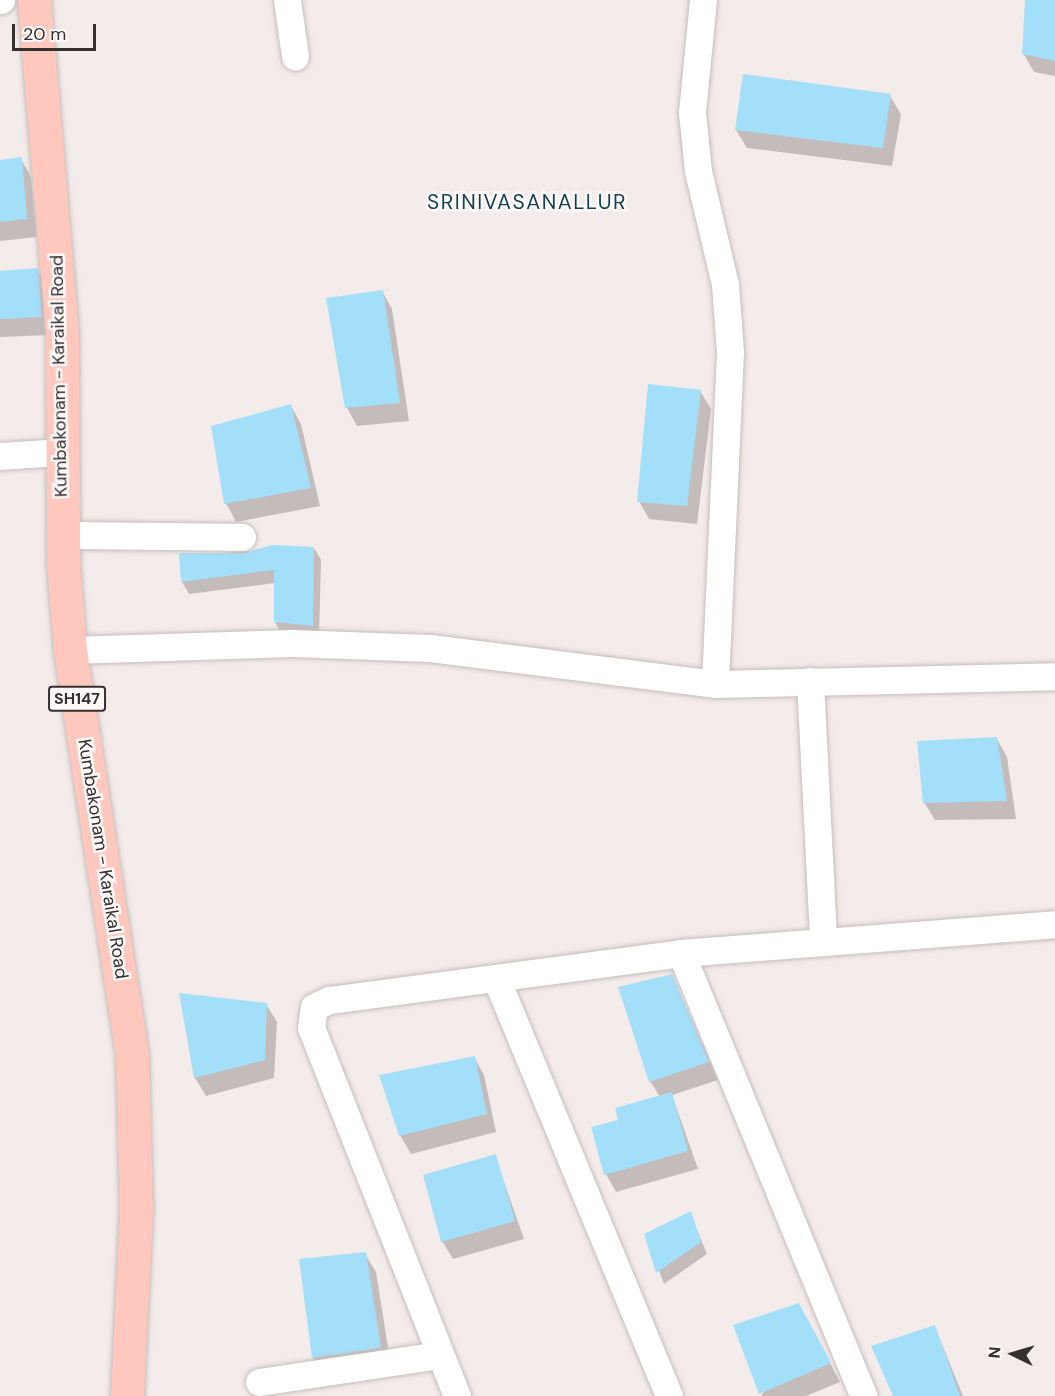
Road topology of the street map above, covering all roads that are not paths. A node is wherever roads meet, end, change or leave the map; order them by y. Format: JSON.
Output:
{"nodes":[{"id":1,"x":34,"y":0,"type":"edge"},
{"id":2,"x":287,"y":0,"type":"edge"},
{"id":3,"x":703,"y":0,"type":"edge"},
{"id":4,"x":295,"y":56,"type":"dead end"},
{"id":5,"x":62,"y":452,"type":"junction"},
{"id":6,"x":0,"y":456,"type":"edge"},
{"id":7,"x":62,"y":535,"type":"junction"},
{"id":8,"x":242,"y":537,"type":"dead end"},
{"id":9,"x":70,"y":650,"type":"junction"},
{"id":10,"x":1055,"y":676,"type":"edge"},
{"id":11,"x":810,"y":681,"type":"junction"},
{"id":12,"x":715,"y":684,"type":"junction"},
{"id":13,"x":1055,"y":924,"type":"edge"},
{"id":14,"x":823,"y":942,"type":"junction"},
{"id":15,"x":681,"y":953,"type":"junction"},
{"id":16,"x":496,"y":978,"type":"junction"},
{"id":17,"x":440,"y":1355,"type":"junction"},
{"id":18,"x":259,"y":1382,"type":"dead end"},
{"id":19,"x":127,"y":1396,"type":"edge"},
{"id":20,"x":457,"y":1396,"type":"edge"},
{"id":21,"x":669,"y":1396,"type":"edge"},
{"id":22,"x":864,"y":1396,"type":"edge"}],
"edges":[{"from":1,"to":5,"type":"main road","name":"Kumbakonam - Karaikal Road","number":"SH147"},
{"from":2,"to":4,"type":"street"},
{"from":3,"to":12,"type":"street"},
{"from":5,"to":6,"type":"street"},
{"from":5,"to":7,"type":"main road","name":"Kumbakonam - Karaikal Road","number":"SH147"},
{"from":7,"to":8,"type":"street"},
{"from":7,"to":9,"type":"main road","name":"Kumbakonam - Karaikal Road","number":"SH147"},
{"from":9,"to":12,"type":"street"},
{"from":9,"to":19,"type":"main road","name":"Kumbakonam - Karaikal Road","number":"SH147"},
{"from":10,"to":11,"type":"street"},
{"from":11,"to":12,"type":"street"},
{"from":11,"to":14,"type":"street"},
{"from":13,"to":14,"type":"street"},
{"from":14,"to":15,"type":"street"},
{"from":15,"to":16,"type":"street"},
{"from":15,"to":22,"type":"street"},
{"from":16,"to":17,"type":"street"},
{"from":16,"to":21,"type":"street"},
{"from":17,"to":18,"type":"street"},
{"from":17,"to":20,"type":"street"}]}
